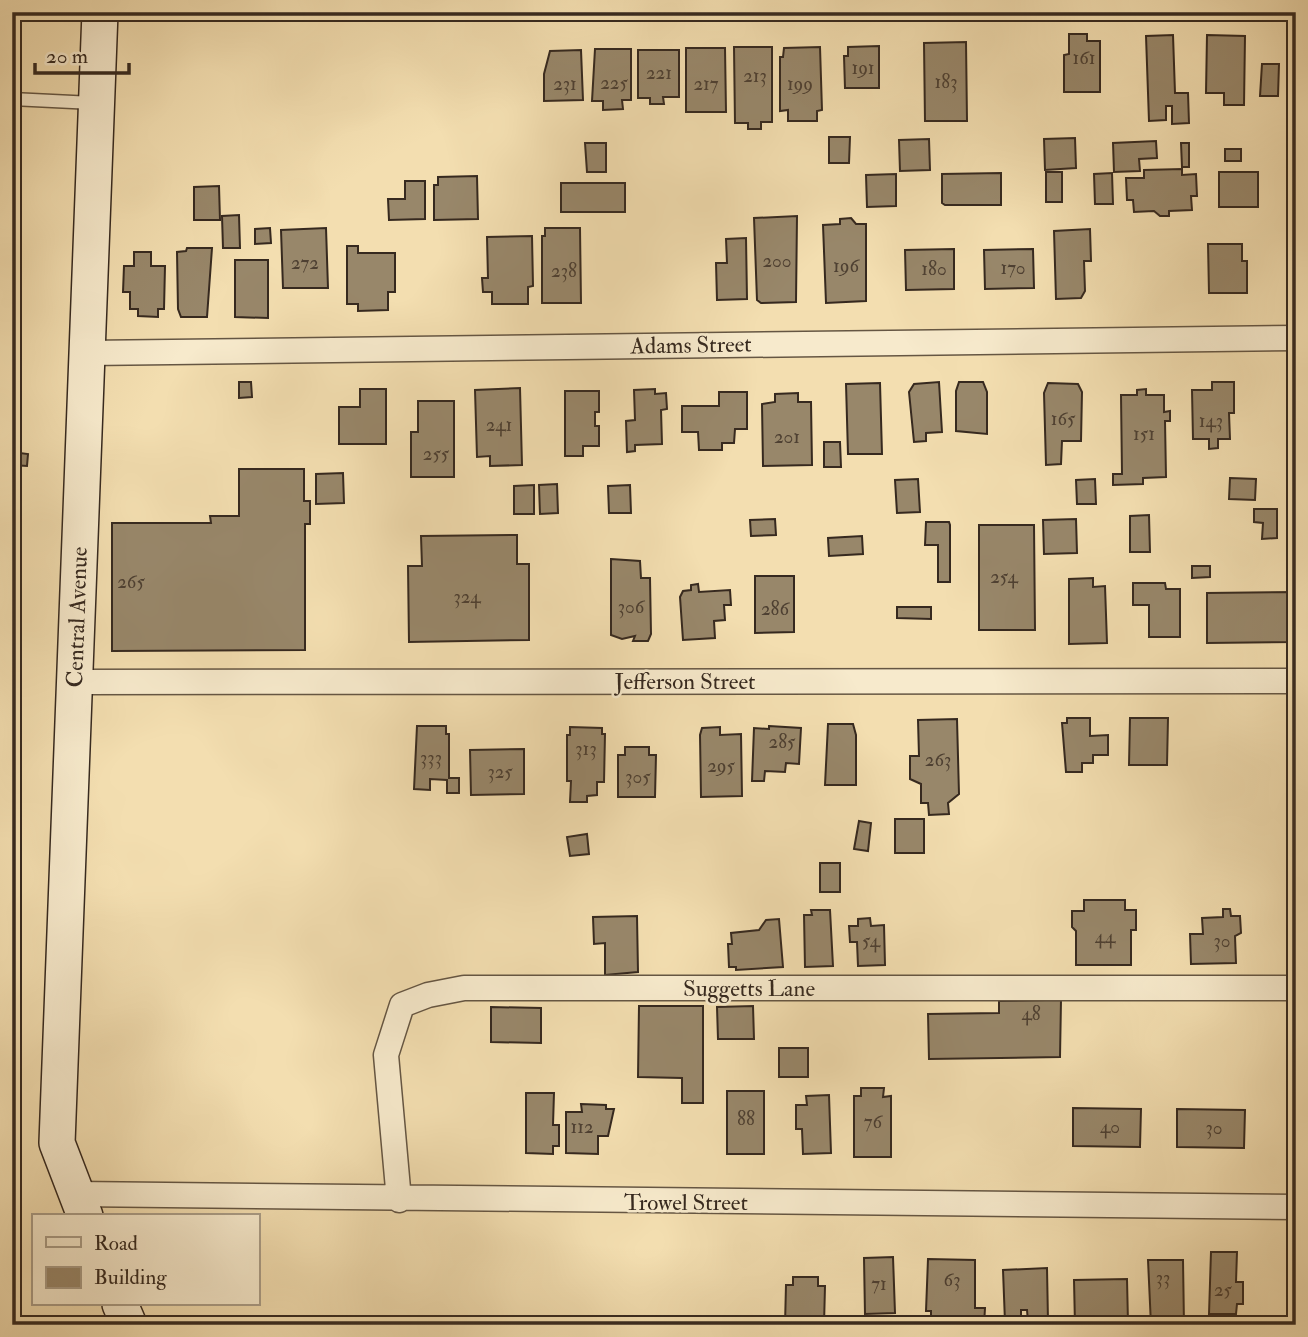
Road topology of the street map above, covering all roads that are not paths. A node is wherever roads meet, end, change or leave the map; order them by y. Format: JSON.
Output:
{"nodes":[{"id":1,"x":100,"y":12,"type":"edge"},
{"id":2,"x":12,"y":99,"type":"edge"},
{"id":3,"x":97,"y":104,"type":"junction"},
{"id":4,"x":1296,"y":338,"type":"edge"},
{"id":5,"x":87,"y":353,"type":"junction"},
{"id":6,"x":1296,"y":681,"type":"edge"},
{"id":7,"x":75,"y":682,"type":"junction"},
{"id":8,"x":1296,"y":988,"type":"edge"},
{"id":9,"x":399,"y":1200,"type":"junction"},
{"id":10,"x":80,"y":1205,"type":"edge"},
{"id":11,"x":1296,"y":1207,"type":"edge"},
{"id":12,"x":121,"y":1306,"type":"edge"},
{"id":13,"x":129,"y":1325,"type":"edge"}],
"edges":[{"from":1,"to":3,"type":"street","name":"Central Avenue"},
{"from":2,"to":3,"type":"lane"},
{"from":3,"to":5,"type":"street","name":"Central Avenue"},
{"from":4,"to":5,"type":"street","name":"Adams Street"},
{"from":5,"to":7,"type":"street","name":"Central Avenue"},
{"from":6,"to":7,"type":"street","name":"Jefferson Street"},
{"from":7,"to":10,"type":"street","name":"Central Avenue"},
{"from":8,"to":9,"type":"street","name":"Suggetts Lane"},
{"from":9,"to":10,"type":"street","name":"Trowel Street"},
{"from":9,"to":11,"type":"street","name":"Trowel Street"},
{"from":12,"to":13,"type":"street"}]}
